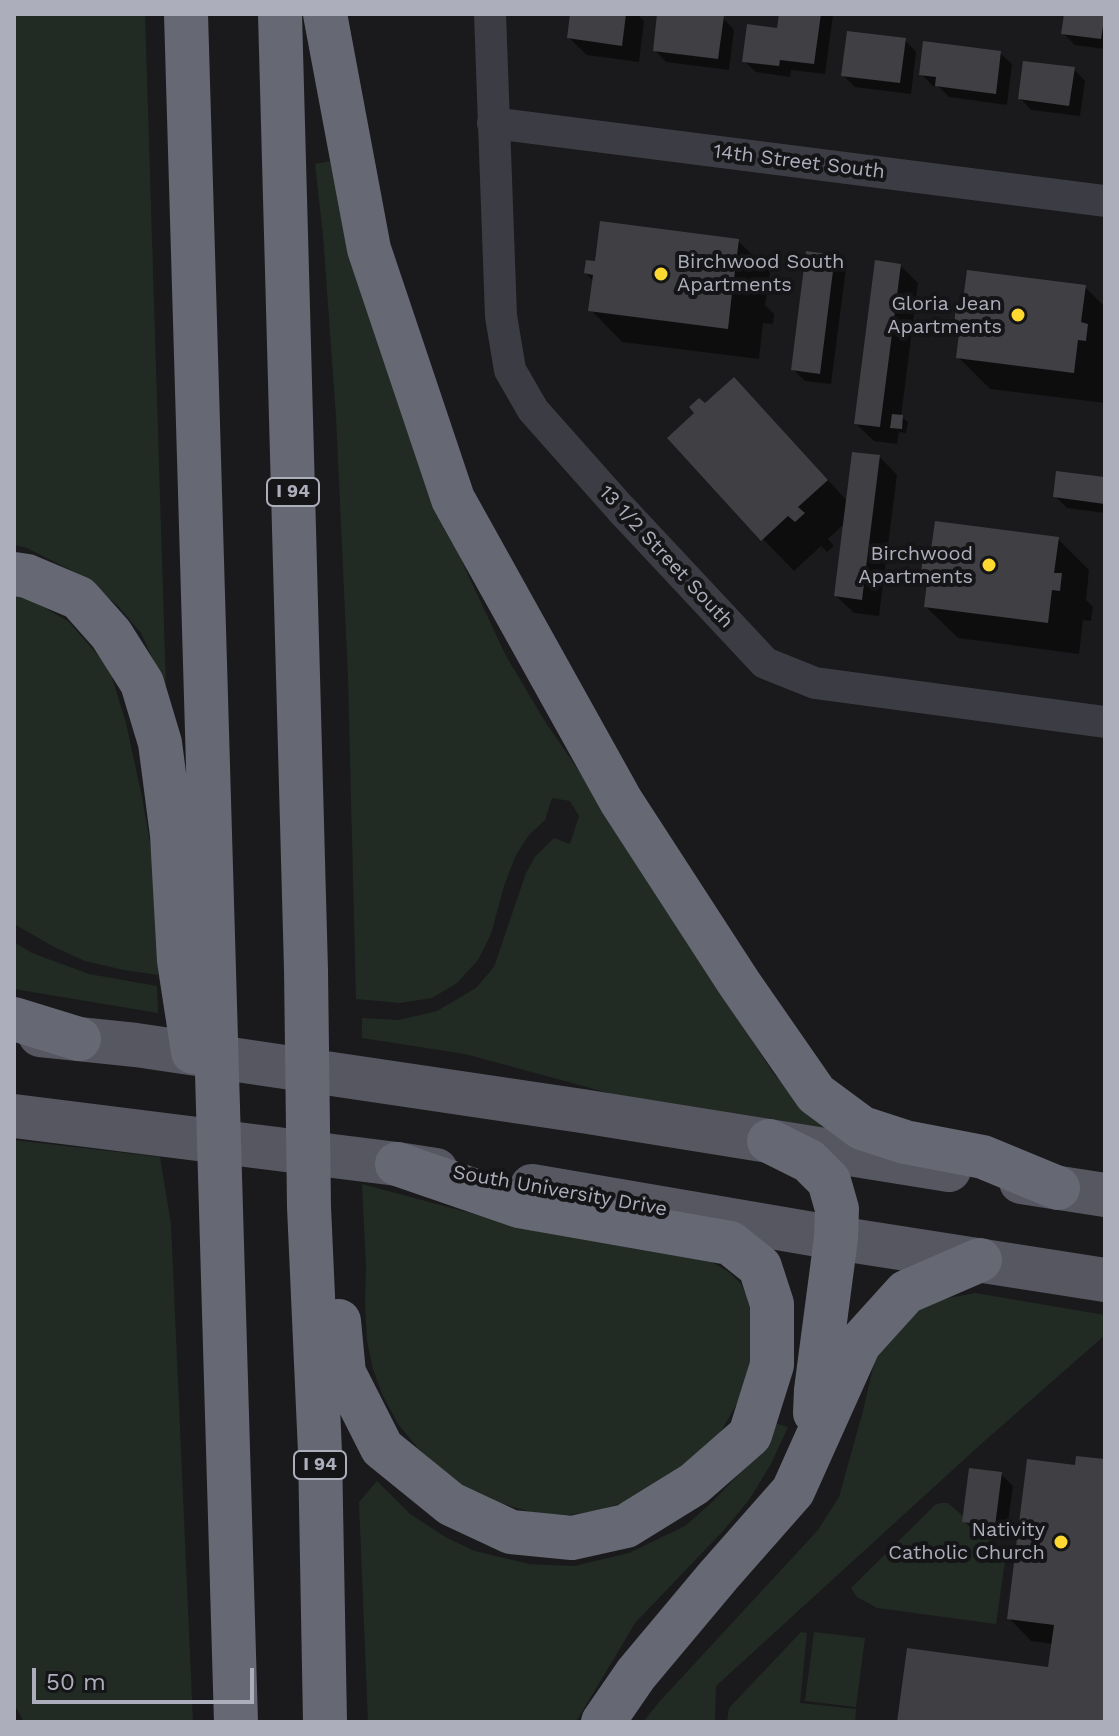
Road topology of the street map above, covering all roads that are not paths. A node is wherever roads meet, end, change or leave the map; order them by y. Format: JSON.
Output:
{"nodes":[{"id":1,"x":186,"y":14,"type":"edge"},
{"id":2,"x":280,"y":14,"type":"edge"},
{"id":3,"x":325,"y":14,"type":"edge"},
{"id":4,"x":490,"y":14,"type":"edge"},
{"id":5,"x":493,"y":123,"type":"junction"},
{"id":6,"x":1105,"y":201,"type":"edge"},
{"id":7,"x":14,"y":574,"type":"edge"},
{"id":8,"x":1105,"y":722,"type":"edge"},
{"id":9,"x":196,"y":962,"type":"junction"},
{"id":10,"x":14,"y":1019,"type":"edge"},
{"id":11,"x":14,"y":1032,"type":"edge"},
{"id":12,"x":79,"y":1039,"type":"junction"},
{"id":13,"x":14,"y":1116,"type":"edge"},
{"id":14,"x":769,"y":1141,"type":"junction"},
{"id":15,"x":397,"y":1164,"type":"junction"},
{"id":16,"x":1058,"y":1188,"type":"junction"},
{"id":17,"x":1105,"y":1195,"type":"edge"},
{"id":18,"x":319,"y":1209,"type":"junction"},
{"id":19,"x":836,"y":1238,"type":"junction"},
{"id":20,"x":980,"y":1260,"type":"junction"},
{"id":21,"x":1105,"y":1265,"type":"edge"},
{"id":22,"x":1105,"y":1280,"type":"edge"},
{"id":23,"x":813,"y":1443,"type":"junction"},
{"id":24,"x":236,"y":1722,"type":"edge"},
{"id":25,"x":325,"y":1722,"type":"edge"},
{"id":26,"x":603,"y":1722,"type":"edge"}],
"edges":[{"from":1,"to":9,"type":"highway"},
{"from":2,"to":18,"type":"highway","number":"I 94"},
{"from":3,"to":16,"type":"highway"},
{"from":4,"to":5,"type":"street","name":"13 1/2 Street South"},
{"from":5,"to":6,"type":"street","name":"14th Street South"},
{"from":5,"to":8,"type":"street","name":"13 1/2 Street South"},
{"from":7,"to":9,"type":"highway"},
{"from":9,"to":24,"type":"highway"},
{"from":10,"to":12,"type":"highway"},
{"from":11,"to":12,"type":"main road"},
{"from":12,"to":14,"type":"main road"},
{"from":13,"to":15,"type":"main road","name":"South University Drive"},
{"from":14,"to":16,"type":"main road"},
{"from":14,"to":19,"type":"highway"},
{"from":15,"to":18,"type":"highway"},
{"from":15,"to":19,"type":"main road","name":"South University Drive"},
{"from":16,"to":17,"type":"main road"},
{"from":18,"to":25,"type":"highway","number":"I 94"},
{"from":19,"to":20,"type":"main road","name":"South University Drive"},
{"from":19,"to":23,"type":"highway"},
{"from":20,"to":21,"type":"main road"},
{"from":20,"to":22,"type":"main road","name":"South University Drive"},
{"from":20,"to":23,"type":"highway"},
{"from":23,"to":26,"type":"highway"}]}
